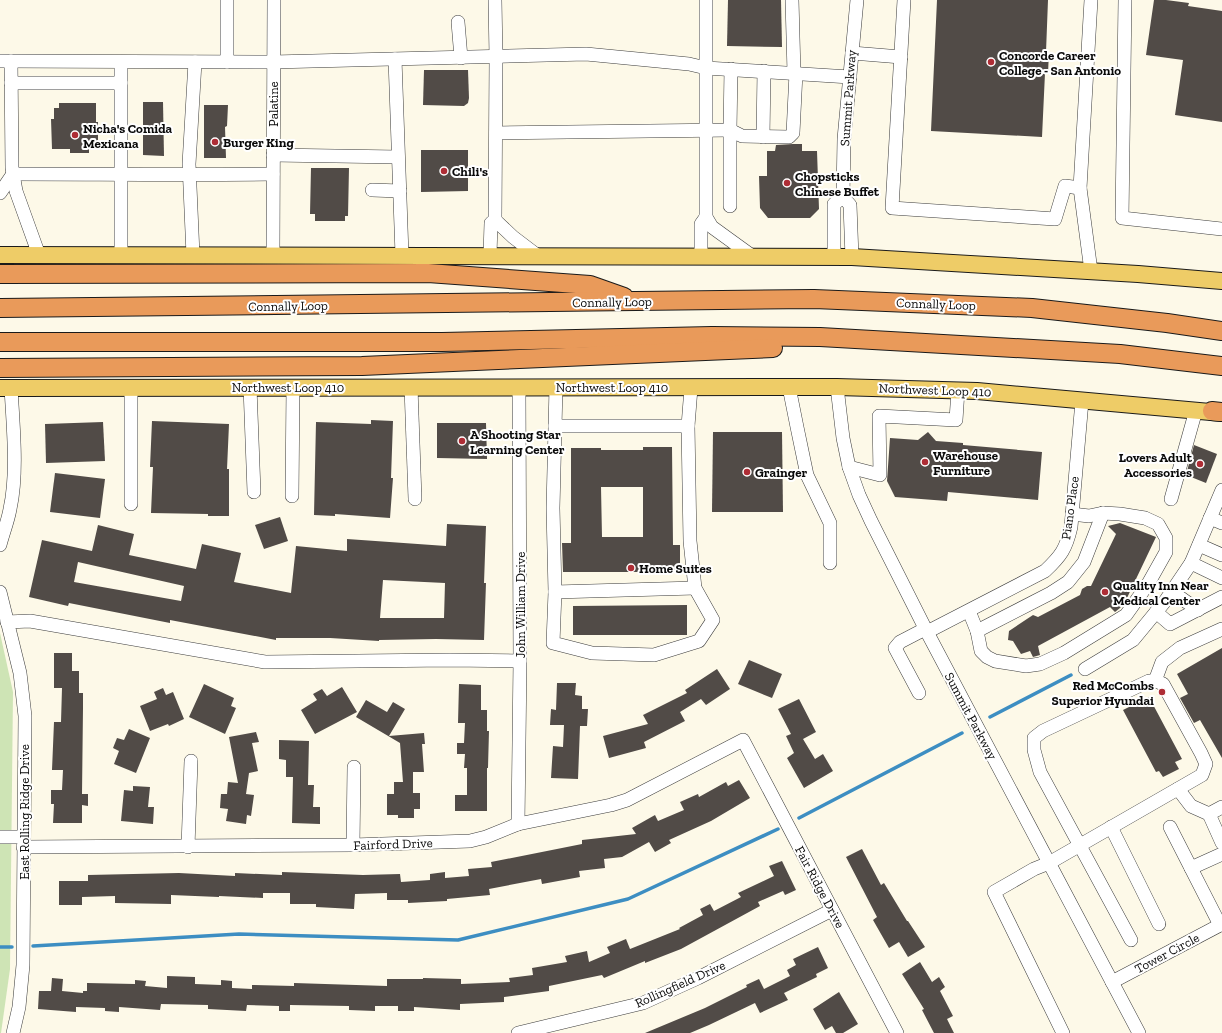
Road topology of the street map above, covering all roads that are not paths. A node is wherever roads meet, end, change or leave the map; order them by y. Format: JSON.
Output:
{"nodes":[{"id":1,"x":227,"y":0,"type":"edge"},
{"id":2,"x":274,"y":0,"type":"edge"},
{"id":3,"x":495,"y":0,"type":"edge"},
{"id":4,"x":706,"y":0,"type":"edge"},
{"id":5,"x":792,"y":0,"type":"edge"},
{"id":6,"x":857,"y":0,"type":"edge"},
{"id":7,"x":904,"y":0,"type":"edge"},
{"id":8,"x":1091,"y":0,"type":"edge"},
{"id":9,"x":1125,"y":0,"type":"edge"},
{"id":10,"x":458,"y":22,"type":"dead end"},
{"id":11,"x":852,"y":52,"type":"junction"},
{"id":12,"x":496,"y":57,"type":"junction"},
{"id":13,"x":901,"y":57,"type":"junction"},
{"id":14,"x":461,"y":58,"type":"junction"},
{"id":15,"x":395,"y":59,"type":"junction"},
{"id":16,"x":6,"y":61,"type":"edge"},
{"id":17,"x":121,"y":62,"type":"junction"},
{"id":18,"x":195,"y":62,"type":"junction"},
{"id":19,"x":227,"y":62,"type":"junction"},
{"id":20,"x":273,"y":62,"type":"junction"},
{"id":21,"x":706,"y":68,"type":"junction"},
{"id":22,"x":731,"y":69,"type":"junction"},
{"id":23,"x":764,"y":71,"type":"junction"},
{"id":24,"x":795,"y":73,"type":"junction"},
{"id":25,"x":850,"y":77,"type":"junction"},
{"id":26,"x":11,"y":83,"type":"junction"},
{"id":27,"x":121,"y":83,"type":"junction"},
{"id":28,"x":6,"y":125,"type":"edge"},
{"id":29,"x":706,"y":130,"type":"junction"},
{"id":30,"x":730,"y":130,"type":"junction"},
{"id":31,"x":496,"y":133,"type":"junction"},
{"id":32,"x":763,"y":137,"type":"junction"},
{"id":33,"x":273,"y":155,"type":"junction"},
{"id":34,"x":398,"y":157,"type":"junction"},
{"id":35,"x":121,"y":173,"type":"junction"},
{"id":36,"x":13,"y":174,"type":"junction"},
{"id":37,"x":273,"y":174,"type":"junction"},
{"id":38,"x":189,"y":175,"type":"junction"},
{"id":39,"x":1080,"y":188,"type":"junction"},
{"id":40,"x":372,"y":190,"type":"dead end"},
{"id":41,"x":400,"y":191,"type":"junction"},
{"id":42,"x":0,"y":193,"type":"edge"},
{"id":43,"x":842,"y":197,"type":"junction"},
{"id":44,"x":730,"y":206,"type":"dead end"},
{"id":45,"x":706,"y":217,"type":"junction"},
{"id":46,"x":495,"y":220,"type":"junction"},
{"id":47,"x":1222,"y":229,"type":"edge"},
{"id":48,"x":0,"y":255,"type":"edge"},
{"id":49,"x":39,"y":255,"type":"junction"},
{"id":50,"x":121,"y":255,"type":"junction"},
{"id":51,"x":193,"y":255,"type":"junction"},
{"id":52,"x":272,"y":255,"type":"junction"},
{"id":53,"x":402,"y":255,"type":"junction"},
{"id":54,"x":490,"y":255,"type":"junction"},
{"id":55,"x":538,"y":256,"type":"junction"},
{"id":56,"x":701,"y":256,"type":"junction"},
{"id":57,"x":752,"y":256,"type":"junction"},
{"id":58,"x":834,"y":257,"type":"junction"},
{"id":59,"x":852,"y":257,"type":"junction"},
{"id":60,"x":1090,"y":271,"type":"junction"},
{"id":61,"x":0,"y":274,"type":"edge"},
{"id":62,"x":1222,"y":281,"type":"edge"},
{"id":63,"x":636,"y":301,"type":"junction"},
{"id":64,"x":0,"y":308,"type":"edge"},
{"id":65,"x":1222,"y":331,"type":"edge"},
{"id":66,"x":0,"y":342,"type":"edge"},
{"id":67,"x":903,"y":342,"type":"junction"},
{"id":68,"x":1222,"y":366,"type":"edge"},
{"id":69,"x":0,"y":368,"type":"edge"},
{"id":70,"x":250,"y":387,"type":"junction"},
{"id":71,"x":293,"y":387,"type":"junction"},
{"id":72,"x":411,"y":387,"type":"junction"},
{"id":73,"x":519,"y":387,"type":"junction"},
{"id":74,"x":556,"y":387,"type":"junction"},
{"id":75,"x":790,"y":387,"type":"junction"},
{"id":76,"x":837,"y":387,"type":"junction"},
{"id":77,"x":6,"y":388,"type":"edge"},
{"id":78,"x":131,"y":388,"type":"junction"},
{"id":79,"x":691,"y":388,"type":"junction"},
{"id":80,"x":958,"y":390,"type":"junction"},
{"id":81,"x":1082,"y":401,"type":"junction"},
{"id":82,"x":1213,"y":412,"type":"edge"},
{"id":83,"x":555,"y":426,"type":"junction"},
{"id":84,"x":688,"y":426,"type":"junction"},
{"id":85,"x":849,"y":467,"type":"junction"},
{"id":86,"x":1222,"y":490,"type":"edge"},
{"id":87,"x":254,"y":492,"type":"dead end"},
{"id":88,"x":292,"y":496,"type":"dead end"},
{"id":89,"x":415,"y":499,"type":"dead end"},
{"id":90,"x":1171,"y":499,"type":"dead end"},
{"id":91,"x":131,"y":504,"type":"dead end"},
{"id":92,"x":1103,"y":513,"type":"junction"},
{"id":93,"x":1072,"y":514,"type":"junction"},
{"id":94,"x":1216,"y":521,"type":"edge"},
{"id":95,"x":0,"y":545,"type":"edge"},
{"id":96,"x":1199,"y":545,"type":"junction"},
{"id":97,"x":1222,"y":555,"type":"edge"},
{"id":98,"x":830,"y":563,"type":"dead end"},
{"id":99,"x":1191,"y":563,"type":"junction"},
{"id":100,"x":1222,"y":578,"type":"edge"},
{"id":101,"x":696,"y":588,"type":"junction"},
{"id":102,"x":1171,"y":591,"type":"junction"},
{"id":103,"x":0,"y":592,"type":"edge"},
{"id":104,"x":555,"y":592,"type":"junction"},
{"id":105,"x":1222,"y":597,"type":"edge"},
{"id":106,"x":1198,"y":610,"type":"junction"},
{"id":107,"x":969,"y":611,"type":"junction"},
{"id":108,"x":1156,"y":612,"type":"junction"},
{"id":109,"x":8,"y":622,"type":"junction"},
{"id":110,"x":1222,"y":629,"type":"edge"},
{"id":111,"x":926,"y":631,"type":"junction"},
{"id":112,"x":977,"y":631,"type":"junction"},
{"id":113,"x":520,"y":661,"type":"junction"},
{"id":114,"x":1085,"y":670,"type":"dead end"},
{"id":115,"x":1155,"y":681,"type":"junction"},
{"id":116,"x":919,"y":693,"type":"dead end"},
{"id":117,"x":743,"y":740,"type":"joint"},
{"id":118,"x":190,"y":761,"type":"dead end"},
{"id":119,"x":354,"y":767,"type":"dead end"},
{"id":120,"x":1178,"y":789,"type":"junction"},
{"id":121,"x":1222,"y":807,"type":"edge"},
{"id":122,"x":1209,"y":814,"type":"junction"},
{"id":123,"x":518,"y":824,"type":"junction"},
{"id":124,"x":1170,"y":827,"type":"dead end"},
{"id":125,"x":1111,"y":828,"type":"junction"},
{"id":126,"x":2,"y":836,"type":"edge"},
{"id":127,"x":23,"y":842,"type":"junction"},
{"id":128,"x":1222,"y":843,"type":"edge"},
{"id":129,"x":353,"y":845,"type":"junction"},
{"id":130,"x":1080,"y":845,"type":"junction"},
{"id":131,"x":188,"y":847,"type":"junction"},
{"id":132,"x":1222,"y":854,"type":"edge"},
{"id":133,"x":1049,"y":863,"type":"junction"},
{"id":134,"x":1191,"y":868,"type":"junction"},
{"id":135,"x":832,"y":910,"type":"junction"},
{"id":136,"x":1159,"y":924,"type":"dead end"},
{"id":137,"x":1221,"y":924,"type":"edge"},
{"id":138,"x":1131,"y":940,"type":"dead end"},
{"id":139,"x":1112,"y":982,"type":"junction"},
{"id":140,"x":13,"y":1033,"type":"edge"},
{"id":141,"x":518,"y":1033,"type":"edge"},
{"id":142,"x":897,"y":1033,"type":"edge"},
{"id":143,"x":1063,"y":1033,"type":"edge"},
{"id":144,"x":1139,"y":1033,"type":"edge"}],
"edges":[{"from":1,"to":19,"type":"street"},
{"from":2,"to":20,"type":"street","name":"Palatine"},
{"from":3,"to":12,"type":"street"},
{"from":4,"to":21,"type":"street"},
{"from":5,"to":24,"type":"street"},
{"from":6,"to":11,"type":"street","name":"Summit Parkway"},
{"from":7,"to":13,"type":"street"},
{"from":8,"to":39,"type":"street"},
{"from":9,"to":47,"type":"street"},
{"from":10,"to":14,"type":"street"},
{"from":11,"to":13,"type":"street"},
{"from":11,"to":25,"type":"street","name":"Summit Parkway"},
{"from":12,"to":14,"type":"street"},
{"from":12,"to":21,"type":"street"},
{"from":12,"to":31,"type":"street"},
{"from":13,"to":39,"type":"street"},
{"from":14,"to":15,"type":"street"},
{"from":15,"to":20,"type":"street"},
{"from":15,"to":34,"type":"street"},
{"from":16,"to":17,"type":"street"},
{"from":16,"to":26,"type":"street"},
{"from":17,"to":18,"type":"street"},
{"from":17,"to":27,"type":"street"},
{"from":18,"to":19,"type":"street"},
{"from":18,"to":38,"type":"street"},
{"from":19,"to":20,"type":"street"},
{"from":20,"to":33,"type":"street","name":"Palatine"},
{"from":21,"to":22,"type":"street"},
{"from":21,"to":29,"type":"street"},
{"from":22,"to":23,"type":"street"},
{"from":22,"to":30,"type":"street"},
{"from":23,"to":24,"type":"street"},
{"from":23,"to":32,"type":"street"},
{"from":24,"to":25,"type":"street"},
{"from":24,"to":32,"type":"street"},
{"from":25,"to":43,"type":"street","name":"Summit Parkway"},
{"from":26,"to":27,"type":"street"},
{"from":26,"to":28,"type":"street"},
{"from":27,"to":35,"type":"street"},
{"from":28,"to":36,"type":"street"},
{"from":29,"to":30,"type":"street"},
{"from":29,"to":31,"type":"street"},
{"from":29,"to":45,"type":"street"},
{"from":30,"to":32,"type":"street"},
{"from":30,"to":44,"type":"street"},
{"from":31,"to":46,"type":"street"},
{"from":33,"to":34,"type":"street"},
{"from":33,"to":37,"type":"street","name":"Palatine"},
{"from":34,"to":41,"type":"street"},
{"from":35,"to":36,"type":"street"},
{"from":35,"to":38,"type":"street"},
{"from":35,"to":50,"type":"street"},
{"from":36,"to":42,"type":"street"},
{"from":36,"to":49,"type":"street"},
{"from":37,"to":38,"type":"street"},
{"from":37,"to":52,"type":"street","name":"Palatine"},
{"from":38,"to":51,"type":"street"},
{"from":39,"to":60,"type":"street"},
{"from":40,"to":41,"type":"street"},
{"from":41,"to":53,"type":"street"},
{"from":43,"to":58,"type":"street","name":"Summit Parkway"},
{"from":43,"to":59,"type":"street","name":"Summit Parkway"},
{"from":45,"to":56,"type":"street"},
{"from":45,"to":57,"type":"street"},
{"from":46,"to":54,"type":"street"},
{"from":46,"to":55,"type":"street"},
{"from":48,"to":49,"type":"main road"},
{"from":49,"to":50,"type":"main road"},
{"from":50,"to":51,"type":"main road"},
{"from":51,"to":52,"type":"main road"},
{"from":52,"to":53,"type":"main road"},
{"from":53,"to":54,"type":"main road"},
{"from":54,"to":55,"type":"main road"},
{"from":55,"to":56,"type":"main road"},
{"from":56,"to":57,"type":"main road"},
{"from":57,"to":58,"type":"main road"},
{"from":58,"to":59,"type":"main road"},
{"from":59,"to":60,"type":"main road"},
{"from":60,"to":62,"type":"main road"},
{"from":61,"to":63,"type":"highway"},
{"from":63,"to":64,"type":"highway","name":"Connally Loop"},
{"from":63,"to":65,"type":"highway","name":"Connally Loop"},
{"from":66,"to":67,"type":"highway"},
{"from":67,"to":68,"type":"highway"},
{"from":67,"to":69,"type":"highway"},
{"from":70,"to":71,"type":"main road","name":"Northwest Loop 410"},
{"from":70,"to":78,"type":"main road","name":"Northwest Loop 410"},
{"from":70,"to":87,"type":"street"},
{"from":71,"to":72,"type":"main road","name":"Northwest Loop 410"},
{"from":71,"to":88,"type":"street"},
{"from":72,"to":73,"type":"main road","name":"Northwest Loop 410"},
{"from":72,"to":89,"type":"street"},
{"from":73,"to":74,"type":"main road","name":"Northwest Loop 410"},
{"from":73,"to":113,"type":"street","name":"John William Drive"},
{"from":74,"to":79,"type":"main road","name":"Northwest Loop 410"},
{"from":74,"to":83,"type":"street"},
{"from":75,"to":76,"type":"main road","name":"Northwest Loop 410"},
{"from":75,"to":79,"type":"main road","name":"Northwest Loop 410"},
{"from":75,"to":98,"type":"street"},
{"from":76,"to":80,"type":"main road","name":"Northwest Loop 410"},
{"from":76,"to":85,"type":"street","name":"Summit Parkway"},
{"from":77,"to":78,"type":"main road","name":"Northwest Loop 410"},
{"from":77,"to":95,"type":"street"},
{"from":78,"to":91,"type":"street"},
{"from":79,"to":84,"type":"street"},
{"from":80,"to":81,"type":"main road","name":"Northwest Loop 410"},
{"from":80,"to":85,"type":"street"},
{"from":81,"to":82,"type":"main road","name":"Northwest Loop 410"},
{"from":81,"to":93,"type":"street","name":"Piano Place"},
{"from":82,"to":90,"type":"street"},
{"from":83,"to":84,"type":"street"},
{"from":83,"to":104,"type":"street"},
{"from":84,"to":101,"type":"street"},
{"from":85,"to":111,"type":"street","name":"Summit Parkway"},
{"from":86,"to":94,"type":"street"},
{"from":92,"to":93,"type":"street"},
{"from":92,"to":112,"type":"street"},
{"from":92,"to":112,"type":"street"},
{"from":93,"to":107,"type":"street","name":"Piano Place"},
{"from":94,"to":96,"type":"street"},
{"from":96,"to":97,"type":"street"},
{"from":96,"to":99,"type":"street"},
{"from":99,"to":100,"type":"street"},
{"from":99,"to":102,"type":"street"},
{"from":101,"to":104,"type":"street"},
{"from":101,"to":104,"type":"street"},
{"from":102,"to":106,"type":"street"},
{"from":102,"to":108,"type":"street"},
{"from":103,"to":109,"type":"street","name":"East Rolling Ridge Drive"},
{"from":105,"to":106,"type":"street"},
{"from":106,"to":108,"type":"street"},
{"from":107,"to":111,"type":"street","name":"Piano Place"},
{"from":107,"to":112,"type":"street"},
{"from":108,"to":114,"type":"street"},
{"from":109,"to":113,"type":"street"},
{"from":109,"to":127,"type":"street","name":"East Rolling Ridge Drive"},
{"from":110,"to":115,"type":"street"},
{"from":111,"to":116,"type":"street","name":"Piano Place"},
{"from":111,"to":133,"type":"street","name":"Summit Parkway"},
{"from":113,"to":123,"type":"street","name":"John William Drive"},
{"from":115,"to":120,"type":"street"},
{"from":115,"to":130,"type":"street"},
{"from":117,"to":123,"type":"street","name":"Fairford Drive"},
{"from":117,"to":135,"type":"street","name":"Fair Ridge Drive"},
{"from":118,"to":131,"type":"street"},
{"from":119,"to":129,"type":"street"},
{"from":120,"to":122,"type":"street"},
{"from":120,"to":125,"type":"street"},
{"from":121,"to":122,"type":"street"},
{"from":122,"to":128,"type":"street"},
{"from":123,"to":129,"type":"street","name":"Fairford Drive"},
{"from":124,"to":134,"type":"street"},
{"from":125,"to":130,"type":"street"},
{"from":125,"to":136,"type":"street"},
{"from":126,"to":127,"type":"street","name":"Fairford Drive"},
{"from":127,"to":131,"type":"street","name":"Fairford Drive"},
{"from":127,"to":140,"type":"street","name":"East Rolling Ridge Drive"},
{"from":129,"to":131,"type":"street","name":"Fairford Drive"},
{"from":130,"to":133,"type":"street"},
{"from":130,"to":138,"type":"street"},
{"from":132,"to":134,"type":"street"},
{"from":133,"to":139,"type":"street","name":"Summit Parkway"},
{"from":133,"to":143,"type":"street"},
{"from":134,"to":137,"type":"street"},
{"from":135,"to":141,"type":"street","name":"Rollingfield Drive"},
{"from":135,"to":142,"type":"street","name":"Fair Ridge Drive"},
{"from":137,"to":139,"type":"street","name":"Tower Circle"},
{"from":139,"to":144,"type":"street","name":"Summit Parkway"}]}
